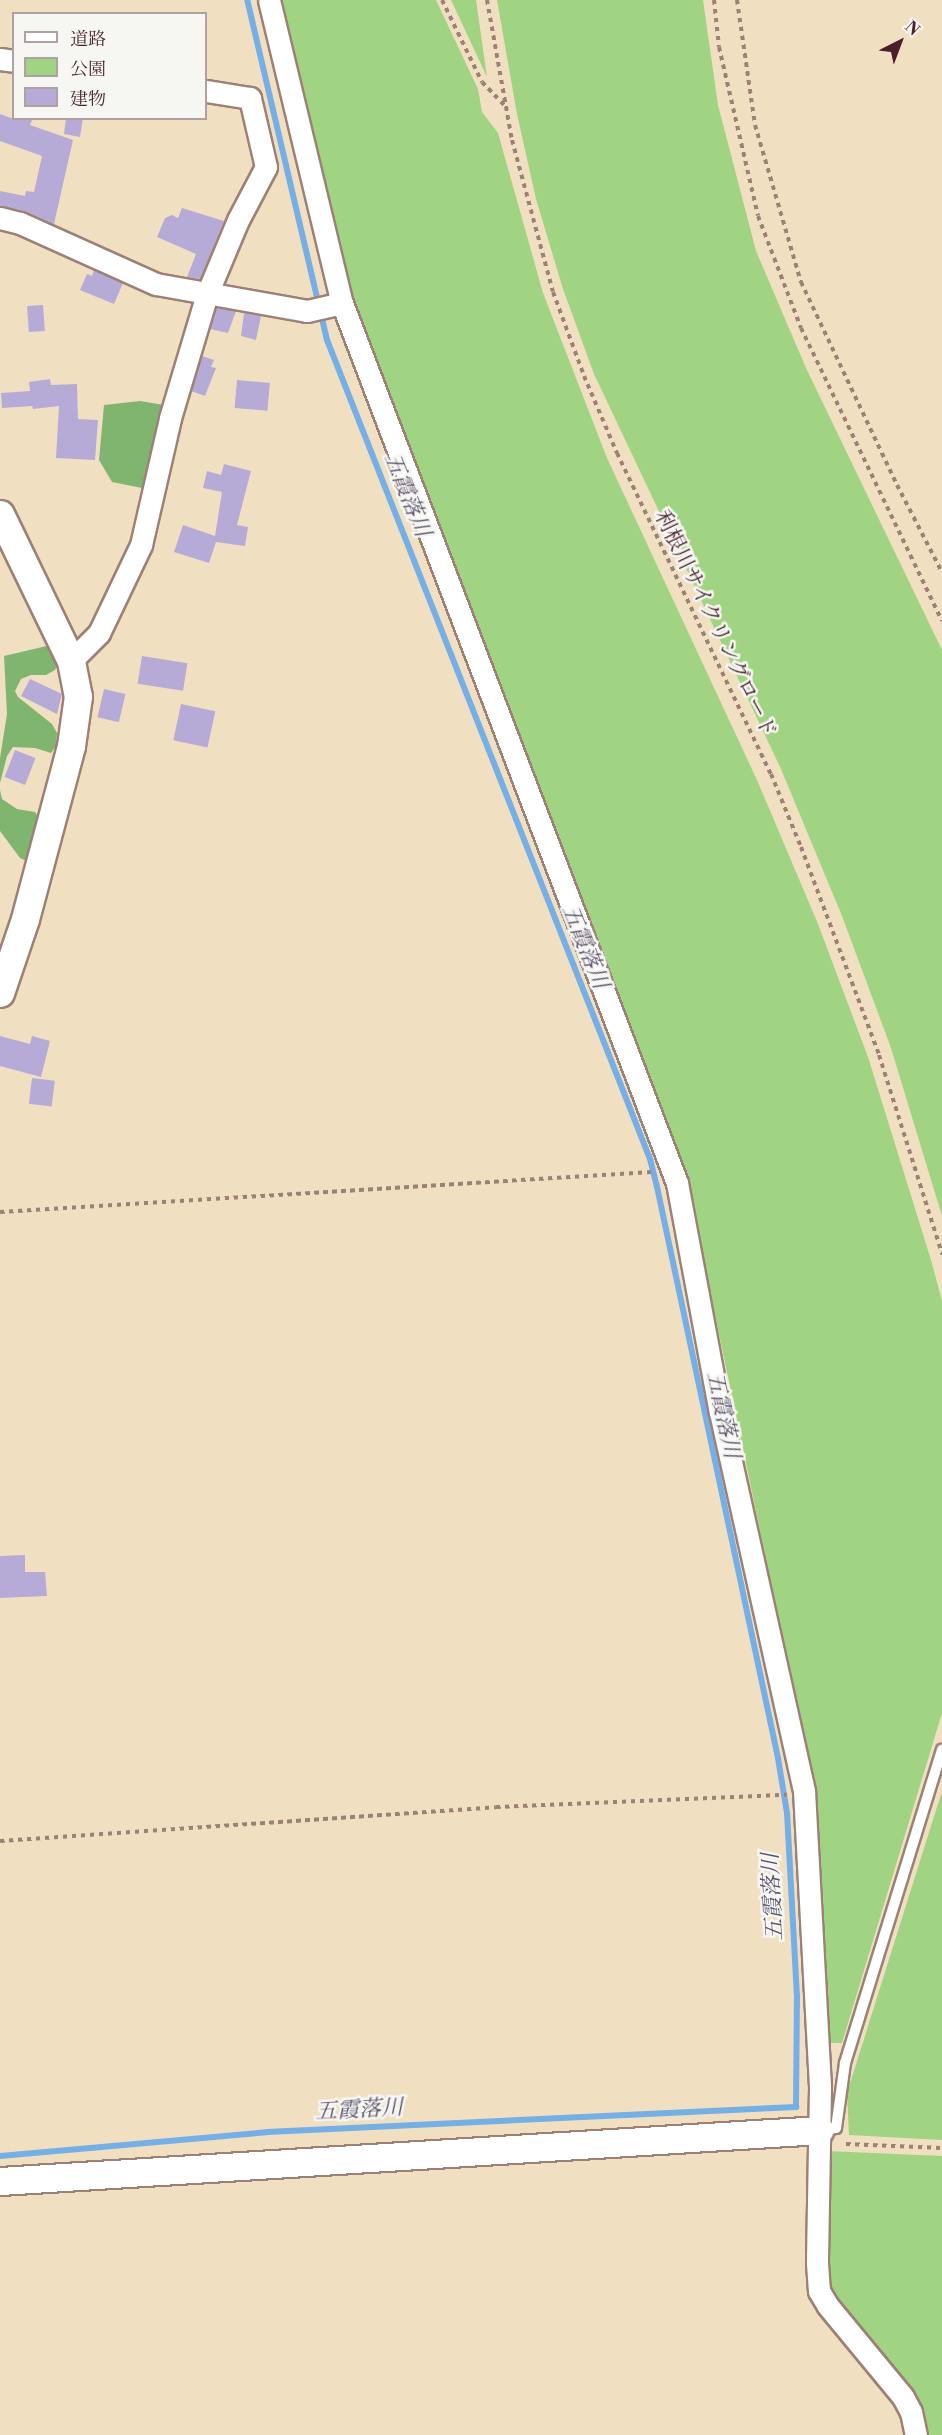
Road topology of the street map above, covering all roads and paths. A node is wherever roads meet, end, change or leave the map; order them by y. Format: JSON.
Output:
{"nodes":[{"id":1,"x":269,"y":0,"type":"edge"},
{"id":2,"x":441,"y":0,"type":"edge"},
{"id":3,"x":487,"y":0,"type":"edge"},
{"id":4,"x":714,"y":0,"type":"edge"},
{"id":5,"x":736,"y":0,"type":"edge"},
{"id":6,"x":207,"y":91,"type":"edge"},
{"id":7,"x":505,"y":106,"type":"junction"},
{"id":8,"x":0,"y":218,"type":"edge"},
{"id":9,"x":207,"y":294,"type":"junction"},
{"id":10,"x":336,"y":304,"type":"junction"},
{"id":11,"x":2,"y":521,"type":"edge"},
{"id":12,"x":942,"y":573,"type":"edge"},
{"id":13,"x":942,"y":621,"type":"edge"},
{"id":14,"x":71,"y":661,"type":"junction"},
{"id":15,"x":0,"y":993,"type":"edge"},
{"id":16,"x":642,"y":1174,"type":"dead end"},
{"id":17,"x":0,"y":1212,"type":"edge"},
{"id":18,"x":942,"y":1254,"type":"edge"},
{"id":19,"x":942,"y":1750,"type":"edge"},
{"id":20,"x":776,"y":1797,"type":"dead end"},
{"id":21,"x":0,"y":1841,"type":"edge"},
{"id":22,"x":819,"y":2130,"type":"junction"},
{"id":23,"x":846,"y":2144,"type":"dead end"},
{"id":24,"x":942,"y":2148,"type":"edge"},
{"id":25,"x":0,"y":2181,"type":"edge"},
{"id":26,"x":916,"y":2435,"type":"edge"}],
"edges":[{"from":1,"to":10,"type":"street"},
{"from":2,"to":7,"type":"path"},
{"from":3,"to":7,"type":"path","name":"利根川サイクリングロード"},
{"from":4,"to":13,"type":"path"},
{"from":5,"to":12,"type":"path"},
{"from":6,"to":9,"type":"street"},
{"from":7,"to":18,"type":"path","name":"利根川サイクリングロード"},
{"from":8,"to":9,"type":"street"},
{"from":9,"to":10,"type":"street"},
{"from":9,"to":14,"type":"street"},
{"from":10,"to":22,"type":"street"},
{"from":11,"to":14,"type":"street"},
{"from":14,"to":15,"type":"street"},
{"from":16,"to":17,"type":"path"},
{"from":19,"to":22,"type":"lane"},
{"from":20,"to":21,"type":"path"},
{"from":22,"to":25,"type":"street"},
{"from":22,"to":26,"type":"street"},
{"from":23,"to":24,"type":"path"}]}
